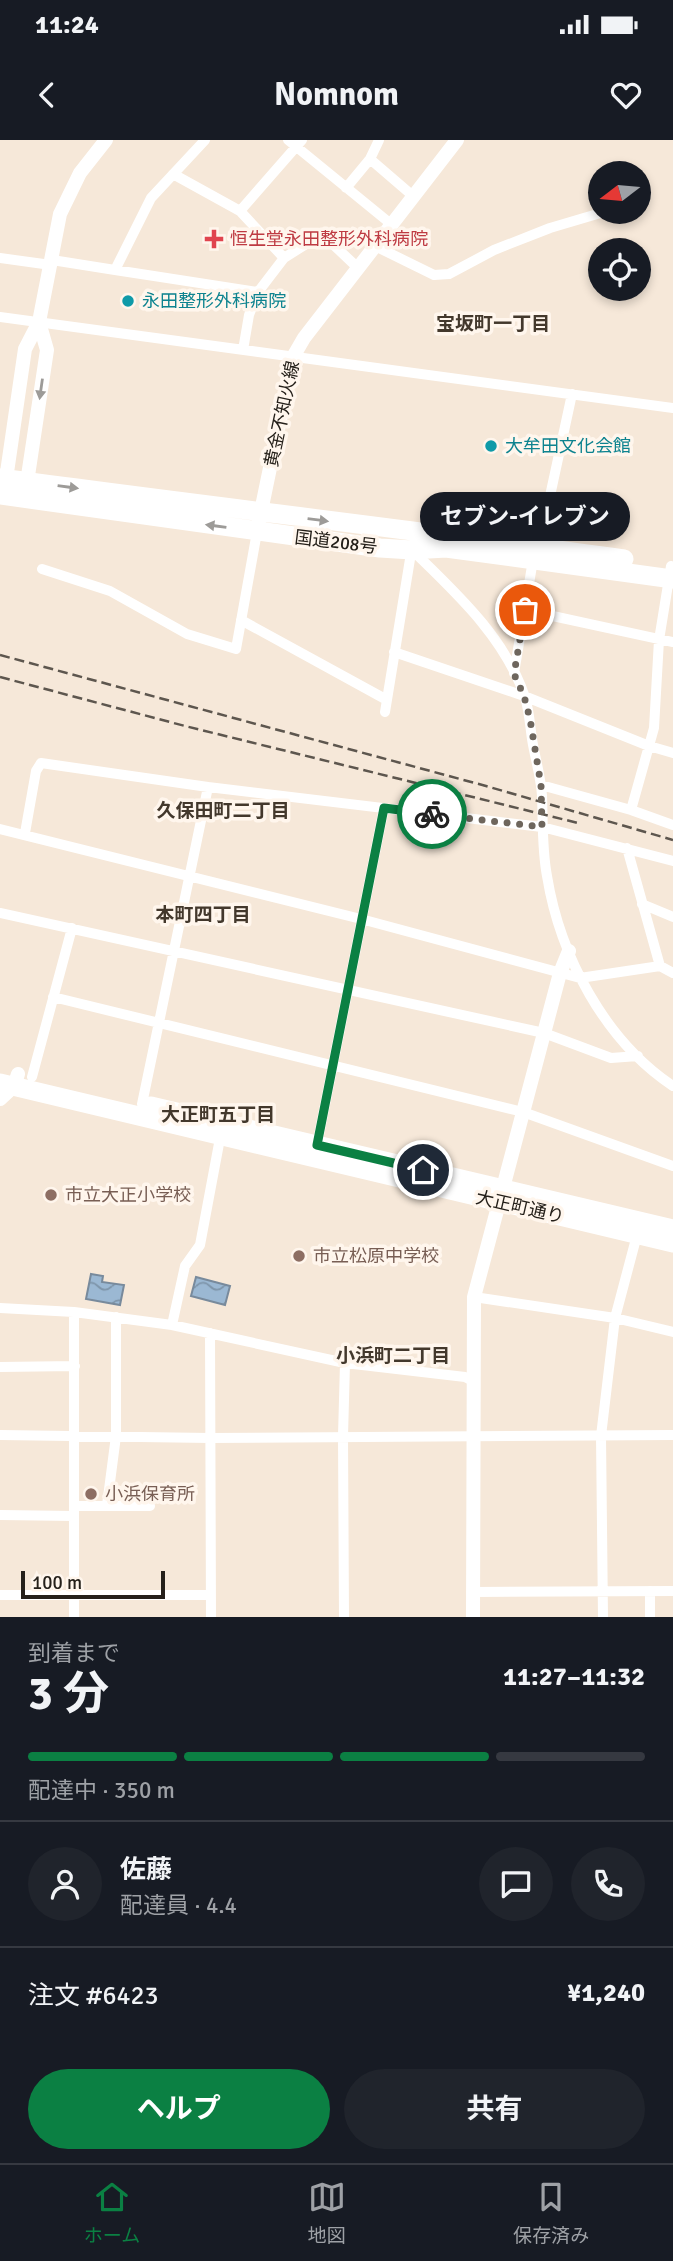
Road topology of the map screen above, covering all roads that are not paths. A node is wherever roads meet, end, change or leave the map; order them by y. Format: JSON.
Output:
{"nodes":[{"id":1,"x":106,"y":140,"type":"edge"},
{"id":2,"x":205,"y":140,"type":"edge"},
{"id":3,"x":379,"y":140,"type":"edge"},
{"id":4,"x":457,"y":140,"type":"edge"},
{"id":5,"x":296,"y":142,"type":"edge"},
{"id":6,"x":370,"y":159,"type":"junction"},
{"id":7,"x":173,"y":174,"type":"junction"},
{"id":8,"x":346,"y":188,"type":"junction"},
{"id":9,"x":413,"y":197,"type":"junction"},
{"id":10,"x":240,"y":211,"type":"junction"},
{"id":11,"x":588,"y":217,"type":"edge"},
{"id":12,"x":391,"y":224,"type":"junction"},
{"id":13,"x":376,"y":246,"type":"junction"},
{"id":14,"x":0,"y":258,"type":"edge"},
{"id":15,"x":284,"y":258,"type":"junction"},
{"id":16,"x":51,"y":262,"type":"junction"},
{"id":17,"x":358,"y":268,"type":"junction"},
{"id":18,"x":115,"y":270,"type":"junction"},
{"id":19,"x":258,"y":292,"type":"junction"},
{"id":20,"x":0,"y":317,"type":"edge"},
{"id":21,"x":39,"y":322,"type":"junction"},
{"id":22,"x":243,"y":350,"type":"junction"},
{"id":23,"x":293,"y":356,"type":"junction"},
{"id":24,"x":572,"y":394,"type":"junction"},
{"id":25,"x":673,"y":408,"type":"edge"},
{"id":26,"x":10,"y":488,"type":"edge"},
{"id":27,"x":259,"y":522,"type":"junction"},
{"id":28,"x":413,"y":540,"type":"junction"},
{"id":29,"x":536,"y":554,"type":"junction"},
{"id":30,"x":43,"y":569,"type":"dead end"},
{"id":31,"x":672,"y":572,"type":"edge"},
{"id":32,"x":525,"y":610,"type":"junction"},
{"id":33,"x":241,"y":620,"type":"junction"},
{"id":34,"x":659,"y":640,"type":"junction"},
{"id":35,"x":673,"y":642,"type":"edge"},
{"id":36,"x":394,"y":652,"type":"junction"},
{"id":37,"x":514,"y":674,"type":"junction"},
{"id":38,"x":524,"y":696,"type":"junction"},
{"id":39,"x":649,"y":746,"type":"junction"},
{"id":40,"x":673,"y":753,"type":"edge"},
{"id":41,"x":541,"y":785,"type":"junction"},
{"id":42,"x":208,"y":787,"type":"junction"},
{"id":43,"x":384,"y":808,"type":"junction"},
{"id":44,"x":631,"y":810,"type":"junction"},
{"id":45,"x":673,"y":825,"type":"edge"},
{"id":46,"x":542,"y":827,"type":"junction"},
{"id":47,"x":0,"y":829,"type":"edge"},
{"id":48,"x":25,"y":833,"type":"junction"},
{"id":49,"x":627,"y":848,"type":"junction"},
{"id":50,"x":673,"y":861,"type":"edge"},
{"id":51,"x":191,"y":877,"type":"junction"},
{"id":52,"x":642,"y":904,"type":"junction"},
{"id":53,"x":0,"y":913,"type":"edge"},
{"id":54,"x":673,"y":917,"type":"edge"},
{"id":55,"x":361,"y":919,"type":"junction"},
{"id":56,"x":72,"y":928,"type":"junction"},
{"id":57,"x":173,"y":950,"type":"junction"},
{"id":58,"x":569,"y":951,"type":"junction"},
{"id":59,"x":660,"y":966,"type":"junction"},
{"id":60,"x":560,"y":972,"type":"junction"},
{"id":61,"x":673,"y":972,"type":"edge"},
{"id":62,"x":580,"y":978,"type":"junction"},
{"id":63,"x":349,"y":989,"type":"junction"},
{"id":64,"x":53,"y":997,"type":"junction"},
{"id":65,"x":158,"y":1021,"type":"junction"},
{"id":66,"x":544,"y":1033,"type":"junction"},
{"id":67,"x":638,"y":1056,"type":"junction"},
{"id":68,"x":334,"y":1064,"type":"junction"},
{"id":69,"x":11,"y":1081,"type":"edge"},
{"id":70,"x":673,"y":1086,"type":"edge"},
{"id":71,"x":142,"y":1104,"type":"junction"},
{"id":72,"x":523,"y":1112,"type":"junction"},
{"id":73,"x":222,"y":1130,"type":"junction"},
{"id":74,"x":317,"y":1145,"type":"junction"},
{"id":75,"x":673,"y":1166,"type":"edge"},
{"id":76,"x":500,"y":1195,"type":"junction"},
{"id":77,"x":673,"y":1229,"type":"edge"},
{"id":78,"x":637,"y":1235,"type":"junction"},
{"id":79,"x":673,"y":1243,"type":"edge"},
{"id":80,"x":474,"y":1297,"type":"junction"},
{"id":81,"x":0,"y":1308,"type":"edge"},
{"id":82,"x":74,"y":1312,"type":"junction"},
{"id":83,"x":116,"y":1318,"type":"junction"},
{"id":84,"x":615,"y":1318,"type":"junction"},
{"id":85,"x":172,"y":1325,"type":"junction"},
{"id":86,"x":673,"y":1332,"type":"edge"},
{"id":87,"x":210,"y":1333,"type":"junction"},
{"id":88,"x":345,"y":1363,"type":"junction"},
{"id":89,"x":75,"y":1366,"type":"junction"},
{"id":90,"x":0,"y":1367,"type":"edge"},
{"id":91,"x":473,"y":1381,"type":"junction"},
{"id":92,"x":0,"y":1435,"type":"edge"},
{"id":93,"x":73,"y":1435,"type":"junction"},
{"id":94,"x":474,"y":1435,"type":"junction"},
{"id":95,"x":673,"y":1435,"type":"edge"},
{"id":96,"x":116,"y":1436,"type":"junction"},
{"id":97,"x":342,"y":1436,"type":"junction"},
{"id":98,"x":601,"y":1436,"type":"junction"},
{"id":99,"x":210,"y":1437,"type":"junction"},
{"id":100,"x":107,"y":1505,"type":"junction"},
{"id":101,"x":149,"y":1506,"type":"dead end"},
{"id":102,"x":74,"y":1511,"type":"junction"},
{"id":103,"x":0,"y":1515,"type":"edge"},
{"id":104,"x":603,"y":1591,"type":"junction"},
{"id":105,"x":650,"y":1591,"type":"junction"},
{"id":106,"x":673,"y":1591,"type":"edge"},
{"id":107,"x":473,"y":1592,"type":"junction"},
{"id":108,"x":210,"y":1594,"type":"junction"},
{"id":109,"x":0,"y":1595,"type":"edge"},
{"id":110,"x":74,"y":1595,"type":"junction"},
{"id":111,"x":74,"y":1617,"type":"edge"},
{"id":112,"x":211,"y":1617,"type":"edge"},
{"id":113,"x":344,"y":1617,"type":"edge"},
{"id":114,"x":473,"y":1617,"type":"edge"},
{"id":115,"x":603,"y":1617,"type":"edge"},
{"id":116,"x":650,"y":1617,"type":"edge"}],
"edges":[{"from":1,"to":16,"type":"street"},
{"from":2,"to":7,"type":"street"},
{"from":3,"to":6,"type":"street"},
{"from":4,"to":9,"type":"street","name":"黄金不知火線"},
{"from":5,"to":8,"type":"street"},
{"from":5,"to":10,"type":"street"},
{"from":6,"to":8,"type":"street"},
{"from":6,"to":9,"type":"street"},
{"from":7,"to":10,"type":"street"},
{"from":7,"to":18,"type":"street"},
{"from":8,"to":12,"type":"street"},
{"from":9,"to":12,"type":"street","name":"黄金不知火線"},
{"from":10,"to":15,"type":"street"},
{"from":11,"to":13,"type":"street"},
{"from":12,"to":13,"type":"street","name":"黄金不知火線"},
{"from":13,"to":17,"type":"street","name":"黄金不知火線"},
{"from":14,"to":16,"type":"street"},
{"from":15,"to":17,"type":"street"},
{"from":15,"to":19,"type":"street"},
{"from":16,"to":18,"type":"street"},
{"from":16,"to":21,"type":"street"},
{"from":17,"to":23,"type":"street","name":"黄金不知火線"},
{"from":18,"to":19,"type":"street"},
{"from":19,"to":22,"type":"street"},
{"from":20,"to":21,"type":"street"},
{"from":21,"to":22,"type":"street"},
{"from":21,"to":26,"type":"street"},
{"from":21,"to":26,"type":"street","one_way":true},
{"from":22,"to":23,"type":"street"},
{"from":23,"to":24,"type":"street"},
{"from":23,"to":27,"type":"street","name":"黄金不知火線"},
{"from":24,"to":25,"type":"street"},
{"from":24,"to":29,"type":"street"},
{"from":26,"to":27,"type":"highway","name":"国道208号"},
{"from":27,"to":28,"type":"highway","name":"国道208号"},
{"from":27,"to":33,"type":"street"},
{"from":28,"to":29,"type":"highway","name":"国道208号"},
{"from":28,"to":36,"type":"street"},
{"from":28,"to":37,"type":"street"},
{"from":29,"to":31,"type":"highway","name":"国道208号"},
{"from":29,"to":32,"type":"street"},
{"from":30,"to":33,"type":"street"},
{"from":31,"to":34,"type":"street"},
{"from":32,"to":34,"type":"street"},
{"from":32,"to":37,"type":"street"},
{"from":33,"to":36,"type":"street"},
{"from":34,"to":35,"type":"street"},
{"from":34,"to":39,"type":"street"},
{"from":36,"to":38,"type":"street"},
{"from":37,"to":38,"type":"street"},
{"from":38,"to":39,"type":"street"},
{"from":38,"to":41,"type":"street"},
{"from":39,"to":40,"type":"street"},
{"from":39,"to":44,"type":"street"},
{"from":41,"to":44,"type":"street"},
{"from":41,"to":46,"type":"street"},
{"from":42,"to":43,"type":"street"},
{"from":42,"to":48,"type":"street"},
{"from":42,"to":51,"type":"street"},
{"from":43,"to":46,"type":"street"},
{"from":43,"to":55,"type":"street"},
{"from":44,"to":45,"type":"street"},
{"from":46,"to":49,"type":"street"},
{"from":46,"to":58,"type":"street"},
{"from":47,"to":48,"type":"street"},
{"from":48,"to":51,"type":"street"},
{"from":49,"to":50,"type":"street"},
{"from":49,"to":52,"type":"street"},
{"from":51,"to":55,"type":"street"},
{"from":51,"to":57,"type":"street"},
{"from":52,"to":54,"type":"street"},
{"from":52,"to":59,"type":"street"},
{"from":53,"to":56,"type":"street"},
{"from":55,"to":60,"type":"street"},
{"from":55,"to":63,"type":"street"},
{"from":56,"to":57,"type":"street"},
{"from":56,"to":64,"type":"street"},
{"from":57,"to":63,"type":"street"},
{"from":57,"to":65,"type":"street"},
{"from":58,"to":60,"type":"street"},
{"from":58,"to":62,"type":"street"},
{"from":59,"to":61,"type":"street"},
{"from":59,"to":62,"type":"street"},
{"from":60,"to":62,"type":"street"},
{"from":60,"to":66,"type":"street"},
{"from":62,"to":67,"type":"street"},
{"from":63,"to":66,"type":"street"},
{"from":63,"to":68,"type":"street"},
{"from":64,"to":65,"type":"street"},
{"from":64,"to":69,"type":"street"},
{"from":65,"to":68,"type":"street"},
{"from":65,"to":71,"type":"street"},
{"from":66,"to":67,"type":"street"},
{"from":66,"to":72,"type":"street"},
{"from":67,"to":70,"type":"street"},
{"from":68,"to":72,"type":"street"},
{"from":68,"to":74,"type":"street"},
{"from":69,"to":71,"type":"highway","name":"大正町通り"},
{"from":69,"to":73,"type":"highway","name":"大正町通り"},
{"from":71,"to":73,"type":"highway","name":"大正町通り"},
{"from":72,"to":75,"type":"street"},
{"from":72,"to":76,"type":"street"},
{"from":73,"to":74,"type":"highway","name":"大正町通り"},
{"from":73,"to":76,"type":"highway","name":"大正町通り"},
{"from":73,"to":85,"type":"street"},
{"from":74,"to":76,"type":"highway","name":"大正町通り"},
{"from":76,"to":77,"type":"highway","name":"大正町通り"},
{"from":76,"to":78,"type":"highway","name":"大正町通り"},
{"from":76,"to":80,"type":"street"},
{"from":78,"to":79,"type":"highway","name":"大正町通り"},
{"from":78,"to":84,"type":"street"},
{"from":80,"to":84,"type":"street"},
{"from":80,"to":91,"type":"street"},
{"from":81,"to":82,"type":"street"},
{"from":82,"to":83,"type":"street"},
{"from":82,"to":89,"type":"street"},
{"from":83,"to":85,"type":"street"},
{"from":83,"to":96,"type":"street"},
{"from":84,"to":86,"type":"street"},
{"from":84,"to":98,"type":"street"},
{"from":85,"to":87,"type":"street"},
{"from":87,"to":88,"type":"street"},
{"from":87,"to":99,"type":"street"},
{"from":88,"to":91,"type":"street"},
{"from":88,"to":97,"type":"street"},
{"from":89,"to":90,"type":"street"},
{"from":89,"to":93,"type":"street"},
{"from":91,"to":94,"type":"street"},
{"from":92,"to":93,"type":"street"},
{"from":93,"to":96,"type":"street"},
{"from":93,"to":102,"type":"street"},
{"from":94,"to":97,"type":"street"},
{"from":94,"to":98,"type":"street"},
{"from":94,"to":107,"type":"street"},
{"from":95,"to":98,"type":"street"},
{"from":96,"to":99,"type":"street"},
{"from":96,"to":100,"type":"street"},
{"from":97,"to":99,"type":"street"},
{"from":97,"to":113,"type":"street"},
{"from":98,"to":104,"type":"street"},
{"from":99,"to":108,"type":"street"},
{"from":100,"to":101,"type":"street"},
{"from":100,"to":102,"type":"street"},
{"from":102,"to":103,"type":"street"},
{"from":102,"to":110,"type":"street"},
{"from":104,"to":105,"type":"street"},
{"from":104,"to":107,"type":"street"},
{"from":104,"to":115,"type":"street"},
{"from":105,"to":106,"type":"street"},
{"from":105,"to":116,"type":"street"},
{"from":107,"to":114,"type":"street"},
{"from":108,"to":110,"type":"street"},
{"from":108,"to":112,"type":"street"},
{"from":109,"to":110,"type":"street"},
{"from":110,"to":111,"type":"street"}]}
